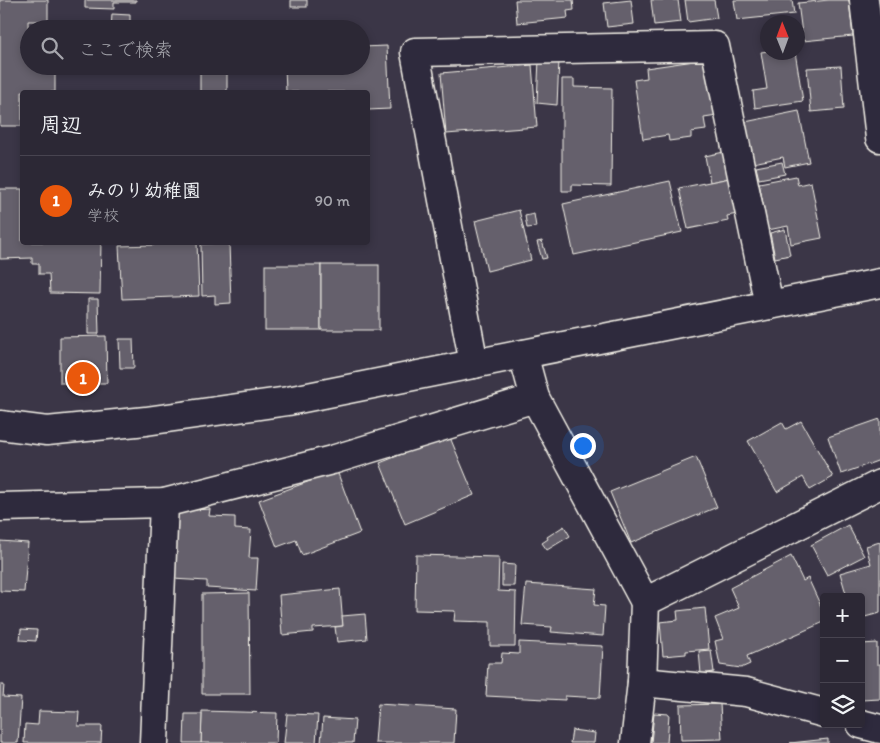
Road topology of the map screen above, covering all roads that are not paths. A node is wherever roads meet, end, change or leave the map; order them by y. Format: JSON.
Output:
{"nodes":[{"id":1,"x":864,"y":0,"type":"edge"},
{"id":2,"x":880,"y":138,"type":"edge"},
{"id":3,"x":880,"y":282,"type":"edge"},
{"id":4,"x":769,"y":305,"type":"junction"},
{"id":5,"x":523,"y":354,"type":"junction"},
{"id":6,"x":474,"y":364,"type":"junction"},
{"id":7,"x":535,"y":398,"type":"junction"},
{"id":8,"x":0,"y":425,"type":"edge"},
{"id":9,"x":880,"y":484,"type":"edge"},
{"id":10,"x":164,"y":503,"type":"junction"},
{"id":11,"x":0,"y":507,"type":"edge"},
{"id":12,"x":645,"y":602,"type":"junction"},
{"id":13,"x":642,"y":682,"type":"junction"},
{"id":14,"x":820,"y":712,"type":"edge"},
{"id":15,"x":865,"y":725,"type":"edge"},
{"id":16,"x":880,"y":729,"type":"edge"},
{"id":17,"x":154,"y":743,"type":"edge"},
{"id":18,"x":635,"y":743,"type":"edge"}],
"edges":[{"from":1,"to":2,"type":"street"},
{"from":3,"to":4,"type":"street"},
{"from":4,"to":5,"type":"street"},
{"from":4,"to":6,"type":"street"},
{"from":5,"to":6,"type":"street"},
{"from":5,"to":7,"type":"street"},
{"from":6,"to":8,"type":"street"},
{"from":7,"to":10,"type":"street"},
{"from":7,"to":12,"type":"street"},
{"from":9,"to":12,"type":"street"},
{"from":10,"to":11,"type":"street"},
{"from":10,"to":17,"type":"street"},
{"from":12,"to":13,"type":"street"},
{"from":13,"to":14,"type":"street"},
{"from":13,"to":18,"type":"street"},
{"from":15,"to":16,"type":"street"}]}
